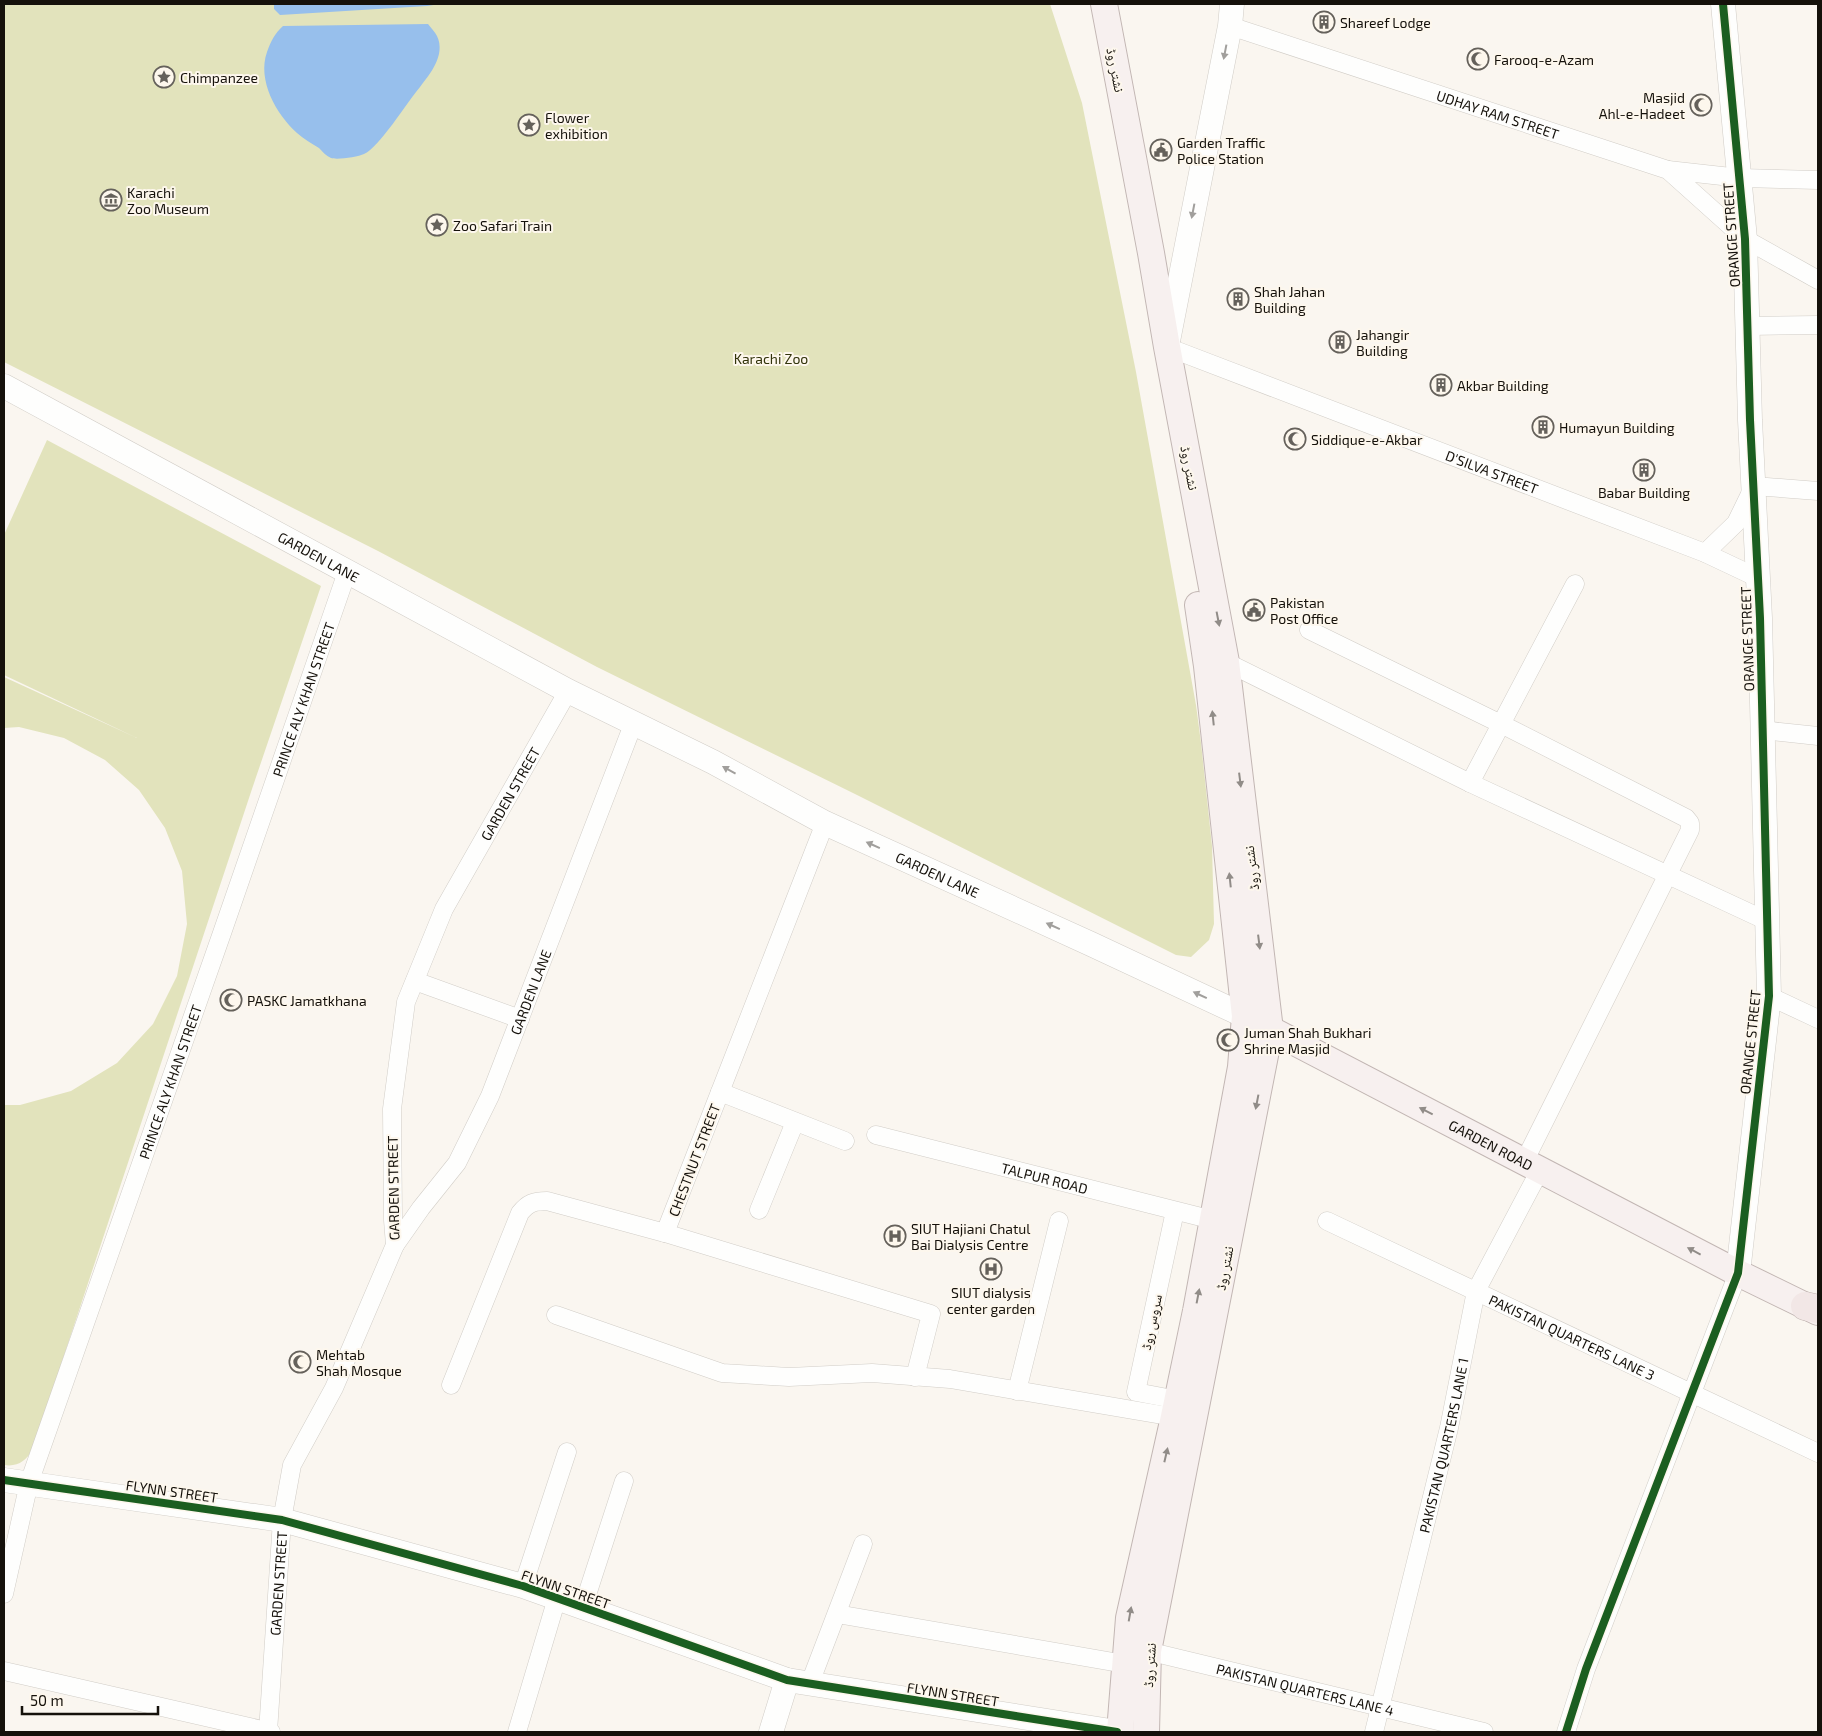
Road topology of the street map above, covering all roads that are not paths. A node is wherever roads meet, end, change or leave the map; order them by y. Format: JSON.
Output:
{"nodes":[{"id":1,"x":1089,"y":4,"type":"edge"},
{"id":2,"x":1104,"y":4,"type":"edge"},
{"id":3,"x":1723,"y":4,"type":"edge"},
{"id":4,"x":1231,"y":15,"type":"edge"},
{"id":5,"x":1668,"y":170,"type":"junction"},
{"id":6,"x":1740,"y":178,"type":"junction"},
{"id":7,"x":1818,"y":180,"type":"edge"},
{"id":8,"x":1745,"y":239,"type":"junction"},
{"id":9,"x":1818,"y":280,"type":"edge"},
{"id":10,"x":1818,"y":325,"type":"edge"},
{"id":11,"x":1748,"y":326,"type":"junction"},
{"id":12,"x":1167,"y":347,"type":"junction"},
{"id":13,"x":4,"y":386,"type":"edge"},
{"id":14,"x":1754,"y":486,"type":"junction"},
{"id":15,"x":1818,"y":491,"type":"edge"},
{"id":16,"x":1705,"y":553,"type":"junction"},
{"id":17,"x":347,"y":572,"type":"junction"},
{"id":18,"x":1758,"y":578,"type":"junction"},
{"id":19,"x":1575,"y":584,"type":"dead end"},
{"id":20,"x":1308,"y":630,"type":"dead end"},
{"id":21,"x":1217,"y":664,"type":"junction"},
{"id":22,"x":568,"y":691,"type":"junction"},
{"id":23,"x":634,"y":722,"type":"junction"},
{"id":24,"x":1501,"y":724,"type":"junction"},
{"id":25,"x":1762,"y":730,"type":"junction"},
{"id":26,"x":1818,"y":736,"type":"edge"},
{"id":27,"x":1470,"y":783,"type":"junction"},
{"id":28,"x":826,"y":823,"type":"junction"},
{"id":29,"x":1666,"y":875,"type":"junction"},
{"id":30,"x":1767,"y":921,"type":"junction"},
{"id":31,"x":415,"y":981,"type":"junction"},
{"id":32,"x":1769,"y":996,"type":"junction"},
{"id":33,"x":1245,"y":1016,"type":"junction"},
{"id":34,"x":1818,"y":1018,"type":"edge"},
{"id":35,"x":520,"y":1019,"type":"junction"},
{"id":36,"x":1270,"y":1030,"type":"junction"},
{"id":37,"x":720,"y":1092,"type":"junction"},
{"id":38,"x":795,"y":1122,"type":"junction"},
{"id":39,"x":876,"y":1135,"type":"dead end"},
{"id":40,"x":845,"y":1142,"type":"dead end"},
{"id":41,"x":1532,"y":1166,"type":"junction"},
{"id":42,"x":759,"y":1210,"type":"dead end"},
{"id":43,"x":1175,"y":1211,"type":"junction"},
{"id":44,"x":1213,"y":1220,"type":"junction"},
{"id":45,"x":1058,"y":1221,"type":"dead end"},
{"id":46,"x":1327,"y":1221,"type":"dead end"},
{"id":47,"x":665,"y":1233,"type":"junction"},
{"id":48,"x":395,"y":1245,"type":"junction"},
{"id":49,"x":1738,"y":1273,"type":"junction"},
{"id":50,"x":1476,"y":1292,"type":"junction"},
{"id":51,"x":1814,"y":1309,"type":"edge"},
{"id":52,"x":556,"y":1315,"type":"dead end"},
{"id":53,"x":915,"y":1377,"type":"junction"},
{"id":54,"x":451,"y":1385,"type":"dead end"},
{"id":55,"x":1017,"y":1391,"type":"junction"},
{"id":56,"x":1690,"y":1393,"type":"junction"},
{"id":57,"x":1176,"y":1408,"type":"junction"},
{"id":58,"x":567,"y":1452,"type":"dead end"},
{"id":59,"x":1818,"y":1453,"type":"edge"},
{"id":60,"x":4,"y":1480,"type":"edge"},
{"id":61,"x":624,"y":1481,"type":"dead end"},
{"id":62,"x":29,"y":1483,"type":"junction"},
{"id":63,"x":282,"y":1520,"type":"junction"},
{"id":64,"x":864,"y":1544,"type":"dead end"},
{"id":65,"x":523,"y":1586,"type":"junction"},
{"id":66,"x":4,"y":1594,"type":"edge"},
{"id":67,"x":557,"y":1598,"type":"junction"},
{"id":68,"x":583,"y":1607,"type":"junction"},
{"id":69,"x":837,"y":1614,"type":"junction"},
{"id":70,"x":1133,"y":1654,"type":"junction"},
{"id":71,"x":4,"y":1671,"type":"edge"},
{"id":72,"x":799,"y":1682,"type":"junction"},
{"id":73,"x":1380,"y":1707,"type":"junction"},
{"id":74,"x":269,"y":1732,"type":"edge"},
{"id":75,"x":516,"y":1732,"type":"edge"},
{"id":76,"x":771,"y":1732,"type":"edge"},
{"id":77,"x":1119,"y":1732,"type":"edge"},
{"id":78,"x":1146,"y":1732,"type":"edge"},
{"id":79,"x":1374,"y":1732,"type":"edge"},
{"id":80,"x":1484,"y":1732,"type":"edge"},
{"id":81,"x":1566,"y":1732,"type":"edge"}],
"edges":[{"from":1,"to":21,"type":"main road","name":"نشتر روڈ"},
{"from":2,"to":12,"type":"main road","name":"نشتر روڈ"},
{"from":3,"to":6,"type":"street","name":"ORANGE STREET"},
{"from":4,"to":5,"type":"street","name":"UDHAY RAM STREET"},
{"from":4,"to":12,"type":"street","one_way":true},
{"from":5,"to":6,"type":"street"},
{"from":5,"to":8,"type":"street","name":"UDHAY RAM STREET"},
{"from":6,"to":7,"type":"street"},
{"from":6,"to":8,"type":"street","name":"ORANGE STREET"},
{"from":8,"to":9,"type":"street","name":"UDHAY RAM STREET"},
{"from":8,"to":11,"type":"street","name":"ORANGE STREET"},
{"from":10,"to":11,"type":"street"},
{"from":11,"to":14,"type":"street","name":"ORANGE STREET"},
{"from":12,"to":16,"type":"street","name":"D'SILVA STREET"},
{"from":12,"to":21,"type":"main road","name":"نشتر روڈ","one_way":true},
{"from":13,"to":17,"type":"street","name":"GARDEN LANE"},
{"from":14,"to":15,"type":"street"},
{"from":14,"to":16,"type":"street"},
{"from":14,"to":18,"type":"street","name":"ORANGE STREET"},
{"from":16,"to":18,"type":"street","name":"D'SILVA STREET"},
{"from":17,"to":22,"type":"street","name":"GARDEN LANE"},
{"from":17,"to":62,"type":"street","name":"PRINCE ALY KHAN STREET"},
{"from":18,"to":25,"type":"street","name":"ORANGE STREET"},
{"from":19,"to":24,"type":"street"},
{"from":20,"to":24,"type":"street","name":"PAKISTAN QUARTERS LANE 1"},
{"from":21,"to":27,"type":"street"},
{"from":33,"to":21,"type":"main road","name":"نشتر روڈ","one_way":true},
{"from":21,"to":36,"type":"main road","name":"نشتر روڈ","one_way":true},
{"from":22,"to":23,"type":"street","name":"GARDEN LANE"},
{"from":22,"to":31,"type":"street","name":"GARDEN STREET"},
{"from":28,"to":23,"type":"street","name":"GARDEN LANE","one_way":true},
{"from":23,"to":35,"type":"street","name":"GARDEN LANE"},
{"from":24,"to":27,"type":"street"},
{"from":24,"to":29,"type":"street","name":"PAKISTAN QUARTERS LANE 1"},
{"from":25,"to":26,"type":"street"},
{"from":25,"to":30,"type":"street","name":"ORANGE STREET"},
{"from":27,"to":29,"type":"street"},
{"from":33,"to":28,"type":"street","name":"GARDEN LANE","one_way":true},
{"from":28,"to":37,"type":"street","name":"CHESTNUT STREET"},
{"from":29,"to":30,"type":"street"},
{"from":29,"to":41,"type":"street","name":"PAKISTAN QUARTERS LANE 1"},
{"from":30,"to":32,"type":"street","name":"ORANGE STREET"},
{"from":31,"to":35,"type":"street"},
{"from":31,"to":48,"type":"street","name":"GARDEN STREET"},
{"from":32,"to":34,"type":"street"},
{"from":32,"to":49,"type":"street","name":"ORANGE STREET"},
{"from":33,"to":36,"type":"main road","name":"GARDEN ROAD"},
{"from":33,"to":44,"type":"main road","name":"نشتر روڈ"},
{"from":35,"to":48,"type":"street","name":"GARDEN LANE"},
{"from":41,"to":36,"type":"main road","name":"GARDEN ROAD","one_way":true},
{"from":36,"to":70,"type":"main road","name":"نشتر روڈ","one_way":true},
{"from":37,"to":38,"type":"street"},
{"from":37,"to":47,"type":"street","name":"CHESTNUT STREET"},
{"from":38,"to":40,"type":"street"},
{"from":38,"to":42,"type":"street"},
{"from":39,"to":43,"type":"street","name":"TALPUR ROAD"},
{"from":49,"to":41,"type":"main road","name":"GARDEN ROAD","one_way":true},
{"from":41,"to":50,"type":"street","name":"PAKISTAN QUARTERS LANE 1"},
{"from":43,"to":44,"type":"street","name":"TALPUR ROAD"},
{"from":43,"to":57,"type":"street","name":"سروس روڈ"},
{"from":57,"to":44,"type":"main road","name":"نشتر روڈ","one_way":true},
{"from":45,"to":55,"type":"street"},
{"from":46,"to":50,"type":"street","name":"PAKISTAN QUARTERS LANE 3"},
{"from":47,"to":53,"type":"street","name":"CHESTNUT STREET"},
{"from":47,"to":54,"type":"street"},
{"from":48,"to":63,"type":"street","name":"GARDEN STREET"},
{"from":49,"to":51,"type":"main road","name":"GARDEN ROAD"},
{"from":49,"to":56,"type":"street"},
{"from":50,"to":56,"type":"street","name":"PAKISTAN QUARTERS LANE 3"},
{"from":50,"to":73,"type":"street","name":"PAKISTAN QUARTERS LANE 1"},
{"from":52,"to":53,"type":"street"},
{"from":53,"to":55,"type":"street"},
{"from":55,"to":57,"type":"street"},
{"from":56,"to":59,"type":"street","name":"PAKISTAN QUARTERS LANE 3"},
{"from":56,"to":81,"type":"street"},
{"from":70,"to":57,"type":"main road","name":"نشتر روڈ","one_way":true},
{"from":58,"to":65,"type":"street"},
{"from":60,"to":62,"type":"street","name":"FLYNN STREET"},
{"from":61,"to":68,"type":"street"},
{"from":62,"to":63,"type":"street","name":"FLYNN STREET"},
{"from":62,"to":66,"type":"street","name":"PRINCE ALY KHAN STREET"},
{"from":63,"to":65,"type":"street","name":"FLYNN STREET"},
{"from":63,"to":74,"type":"street","name":"GARDEN STREET"},
{"from":64,"to":69,"type":"street"},
{"from":65,"to":67,"type":"street","name":"FLYNN STREET"},
{"from":67,"to":68,"type":"street","name":"FLYNN STREET"},
{"from":67,"to":75,"type":"street"},
{"from":68,"to":72,"type":"street","name":"FLYNN STREET"},
{"from":69,"to":70,"type":"street","name":"PAKISTAN QUARTERS LANE 4"},
{"from":69,"to":72,"type":"street"},
{"from":70,"to":73,"type":"street","name":"PAKISTAN QUARTERS LANE 4"},
{"from":70,"to":77,"type":"main road","name":"نشتر روڈ"},
{"from":70,"to":78,"type":"main road","name":"نشتر روڈ"},
{"from":71,"to":74,"type":"street"},
{"from":72,"to":76,"type":"street"},
{"from":72,"to":77,"type":"street","name":"FLYNN STREET"},
{"from":73,"to":79,"type":"street","name":"PAKISTAN QUARTERS LANE 1"},
{"from":73,"to":80,"type":"street","name":"PAKISTAN QUARTERS LANE 4"}]}
